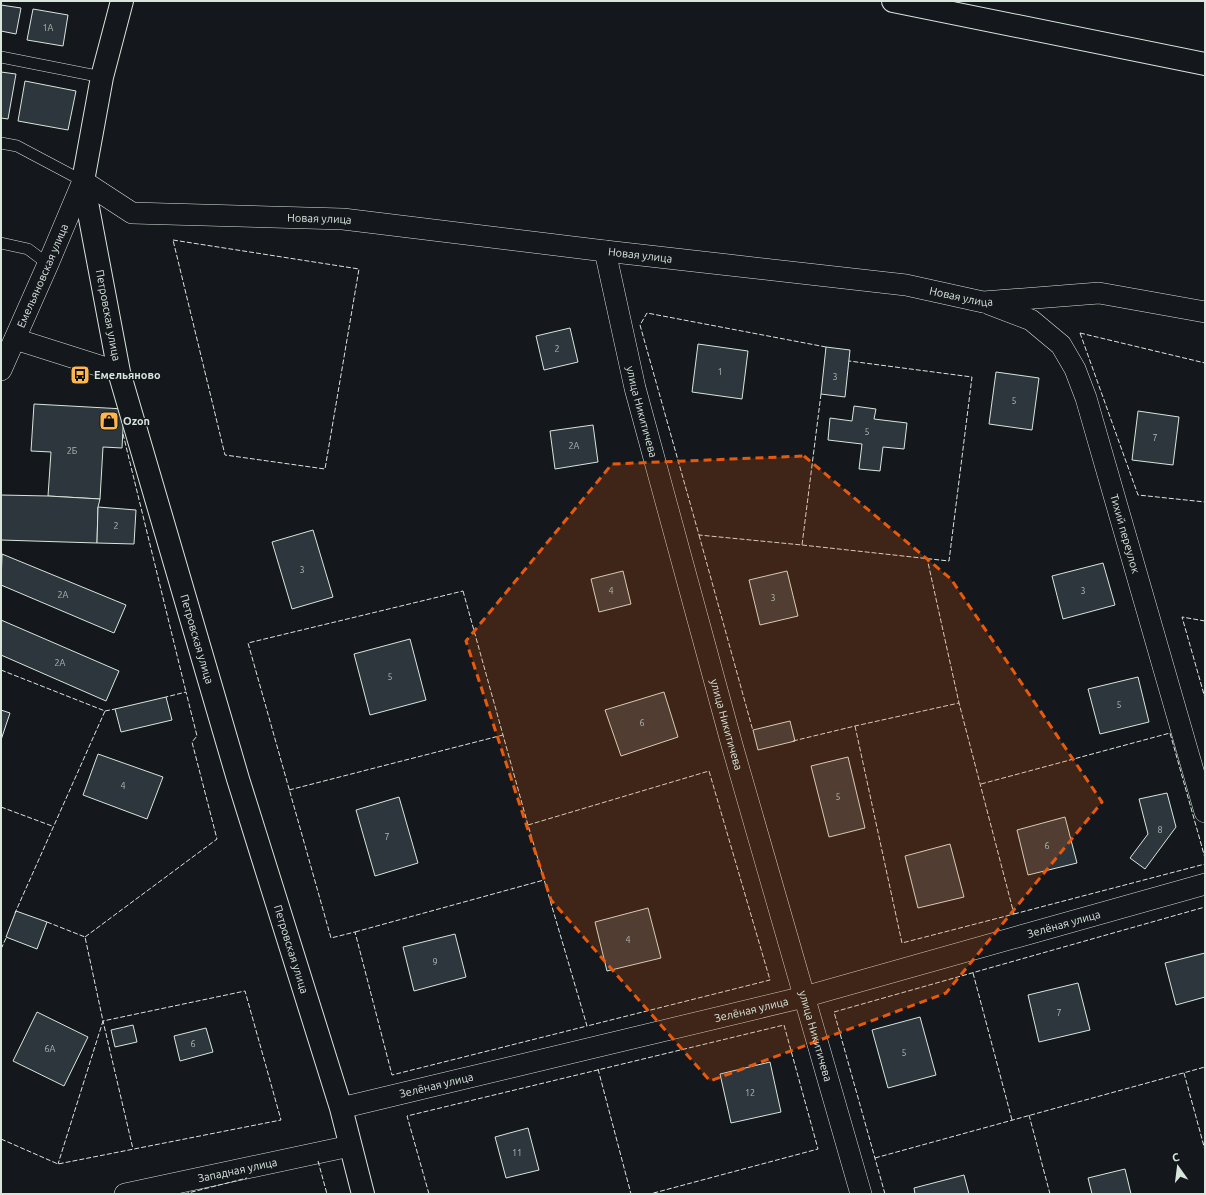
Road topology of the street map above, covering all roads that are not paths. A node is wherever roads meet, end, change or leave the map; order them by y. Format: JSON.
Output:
{"nodes":[{"id":1,"x":122,"y":1,"type":"edge"},
{"id":2,"x":893,"y":1,"type":"edge"},
{"id":3,"x":1,"y":57,"type":"edge"},
{"id":4,"x":1205,"y":64,"type":"edge"},
{"id":5,"x":102,"y":77,"type":"junction"},
{"id":6,"x":1,"y":143,"type":"edge"},
{"id":7,"x":83,"y":181,"type":"junction"},
{"id":8,"x":1,"y":243,"type":"edge"},
{"id":9,"x":605,"y":251,"type":"junction"},
{"id":10,"x":48,"y":264,"type":"junction"},
{"id":11,"x":983,"y":302,"type":"junction"},
{"id":12,"x":1205,"y":312,"type":"edge"},
{"id":13,"x":8,"y":338,"type":"edge"},
{"id":14,"x":1,"y":370,"type":"edge"},
{"id":15,"x":119,"y":372,"type":"junction"},
{"id":16,"x":1205,"y":812,"type":"edge"},
{"id":17,"x":1205,"y":884,"type":"edge"},
{"id":18,"x":804,"y":997,"type":"junction"},
{"id":19,"x":340,"y":1108,"type":"junction"},
{"id":20,"x":350,"y":1146,"type":"junction"},
{"id":21,"x":125,"y":1194,"type":"edge"},
{"id":22,"x":363,"y":1194,"type":"edge"},
{"id":23,"x":861,"y":1194,"type":"edge"}],
"edges":[{"from":1,"to":5,"type":"street","name":"Петровская улица"},
{"from":2,"to":4,"type":"street"},
{"from":3,"to":5,"type":"lane"},
{"from":5,"to":7,"type":"street","name":"Петровская улица"},
{"from":6,"to":7,"type":"lane"},
{"from":7,"to":9,"type":"street","name":"Новая улица"},
{"from":7,"to":10,"type":"street","name":"Емельяновская улица"},
{"from":7,"to":15,"type":"street","name":"Петровская улица"},
{"from":8,"to":10,"type":"lane"},
{"from":9,"to":11,"type":"street","name":"Новая улица"},
{"from":9,"to":18,"type":"street","name":"улица Никитичева"},
{"from":10,"to":13,"type":"street","name":"Емельяновская улица"},
{"from":11,"to":12,"type":"street","name":"Новая улица"},
{"from":11,"to":16,"type":"street","name":"Тихий переулок"},
{"from":13,"to":14,"type":"street","name":"Емельяновская улица"},
{"from":13,"to":15,"type":"street"},
{"from":15,"to":19,"type":"street","name":"Петровская улица"},
{"from":17,"to":18,"type":"street","name":"Зелёная улица"},
{"from":18,"to":19,"type":"street","name":"Зелёная улица"},
{"from":18,"to":23,"type":"street","name":"улица Никитичева"},
{"from":19,"to":20,"type":"street","name":"Петровская улица"},
{"from":20,"to":21,"type":"street","name":"Западная улица"},
{"from":20,"to":22,"type":"street","name":"Петровская улица"}]}
